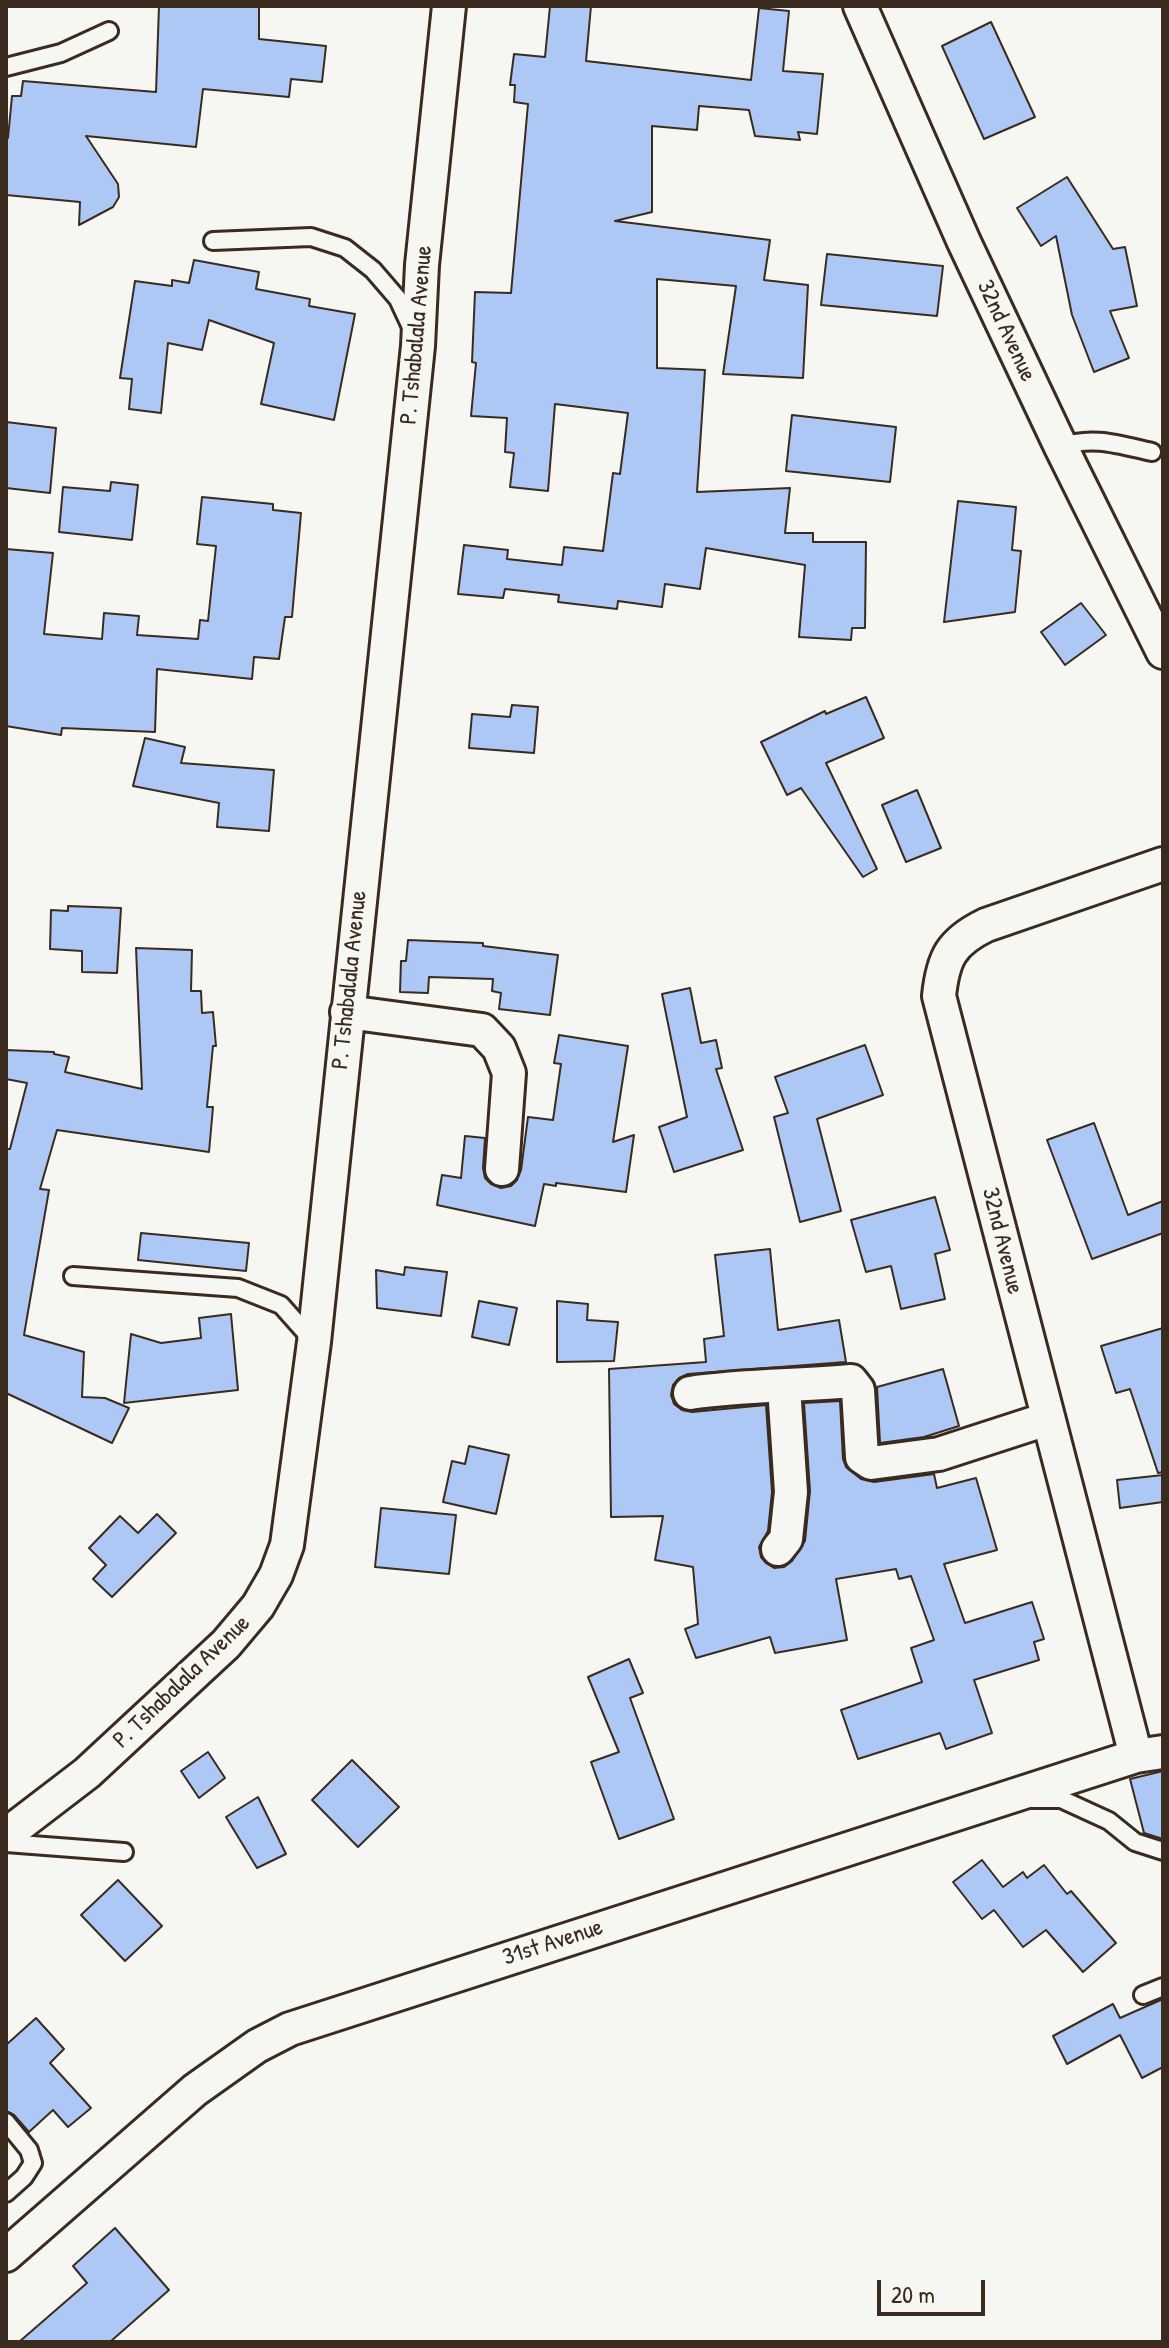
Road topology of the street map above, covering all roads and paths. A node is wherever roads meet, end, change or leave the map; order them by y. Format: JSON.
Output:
{"nodes":[{"id":1,"x":449,"y":6,"type":"edge"},
{"id":2,"x":860,"y":6,"type":"edge"},
{"id":3,"x":109,"y":31,"type":"dead end"},
{"id":4,"x":6,"y":67,"type":"edge"},
{"id":5,"x":213,"y":241,"type":"dead end"},
{"id":6,"x":418,"y":346,"type":"junction"},
{"id":7,"x":1061,"y":447,"type":"junction"},
{"id":8,"x":1152,"y":452,"type":"dead end"},
{"id":9,"x":1163,"y":652,"type":"edge"},
{"id":10,"x":1163,"y":864,"type":"edge"},
{"id":11,"x":347,"y":1012,"type":"junction"},
{"id":12,"x":502,"y":1169,"type":"dead end"},
{"id":13,"x":73,"y":1276,"type":"dead end"},
{"id":14,"x":314,"y":1342,"type":"junction"},
{"id":15,"x":784,"y":1387,"type":"junction"},
{"id":16,"x":690,"y":1393,"type":"dead end"},
{"id":17,"x":1047,"y":1419,"type":"junction"},
{"id":18,"x":778,"y":1549,"type":"dead end"},
{"id":19,"x":1150,"y":1754,"type":"edge"},
{"id":20,"x":1007,"y":1798,"type":"junction"},
{"id":21,"x":6,"y":1835,"type":"edge"},
{"id":22,"x":6,"y":1843,"type":"edge"},
{"id":23,"x":1163,"y":1851,"type":"edge"},
{"id":24,"x":124,"y":1852,"type":"dead end"},
{"id":25,"x":1163,"y":1987,"type":"edge"},
{"id":26,"x":1143,"y":1995,"type":"dead end"},
{"id":27,"x":6,"y":2122,"type":"edge"},
{"id":28,"x":6,"y":2193,"type":"edge"},
{"id":29,"x":6,"y":2255,"type":"edge"}],
"edges":[{"from":1,"to":6,"type":"street","name":"P. Tshabalala Avenue"},
{"from":2,"to":7,"type":"street","name":"32nd Avenue"},
{"from":3,"to":4,"type":"lane"},
{"from":5,"to":6,"type":"lane"},
{"from":6,"to":11,"type":"street","name":"P. Tshabalala Avenue"},
{"from":7,"to":8,"type":"lane"},
{"from":7,"to":9,"type":"street","name":"32nd Avenue"},
{"from":10,"to":17,"type":"street","name":"32nd Avenue"},
{"from":11,"to":12,"type":"street"},
{"from":11,"to":14,"type":"street","name":"P. Tshabalala Avenue"},
{"from":13,"to":14,"type":"lane"},
{"from":14,"to":21,"type":"street","name":"P. Tshabalala Avenue"},
{"from":15,"to":16,"type":"street"},
{"from":15,"to":17,"type":"street"},
{"from":15,"to":18,"type":"street"},
{"from":17,"to":19,"type":"street","name":"32nd Avenue"},
{"from":19,"to":20,"type":"street","name":"31st Avenue"},
{"from":20,"to":23,"type":"lane"},
{"from":20,"to":29,"type":"street","name":"31st Avenue"},
{"from":22,"to":24,"type":"lane"},
{"from":25,"to":26,"type":"lane"},
{"from":27,"to":28,"type":"lane"}]}
